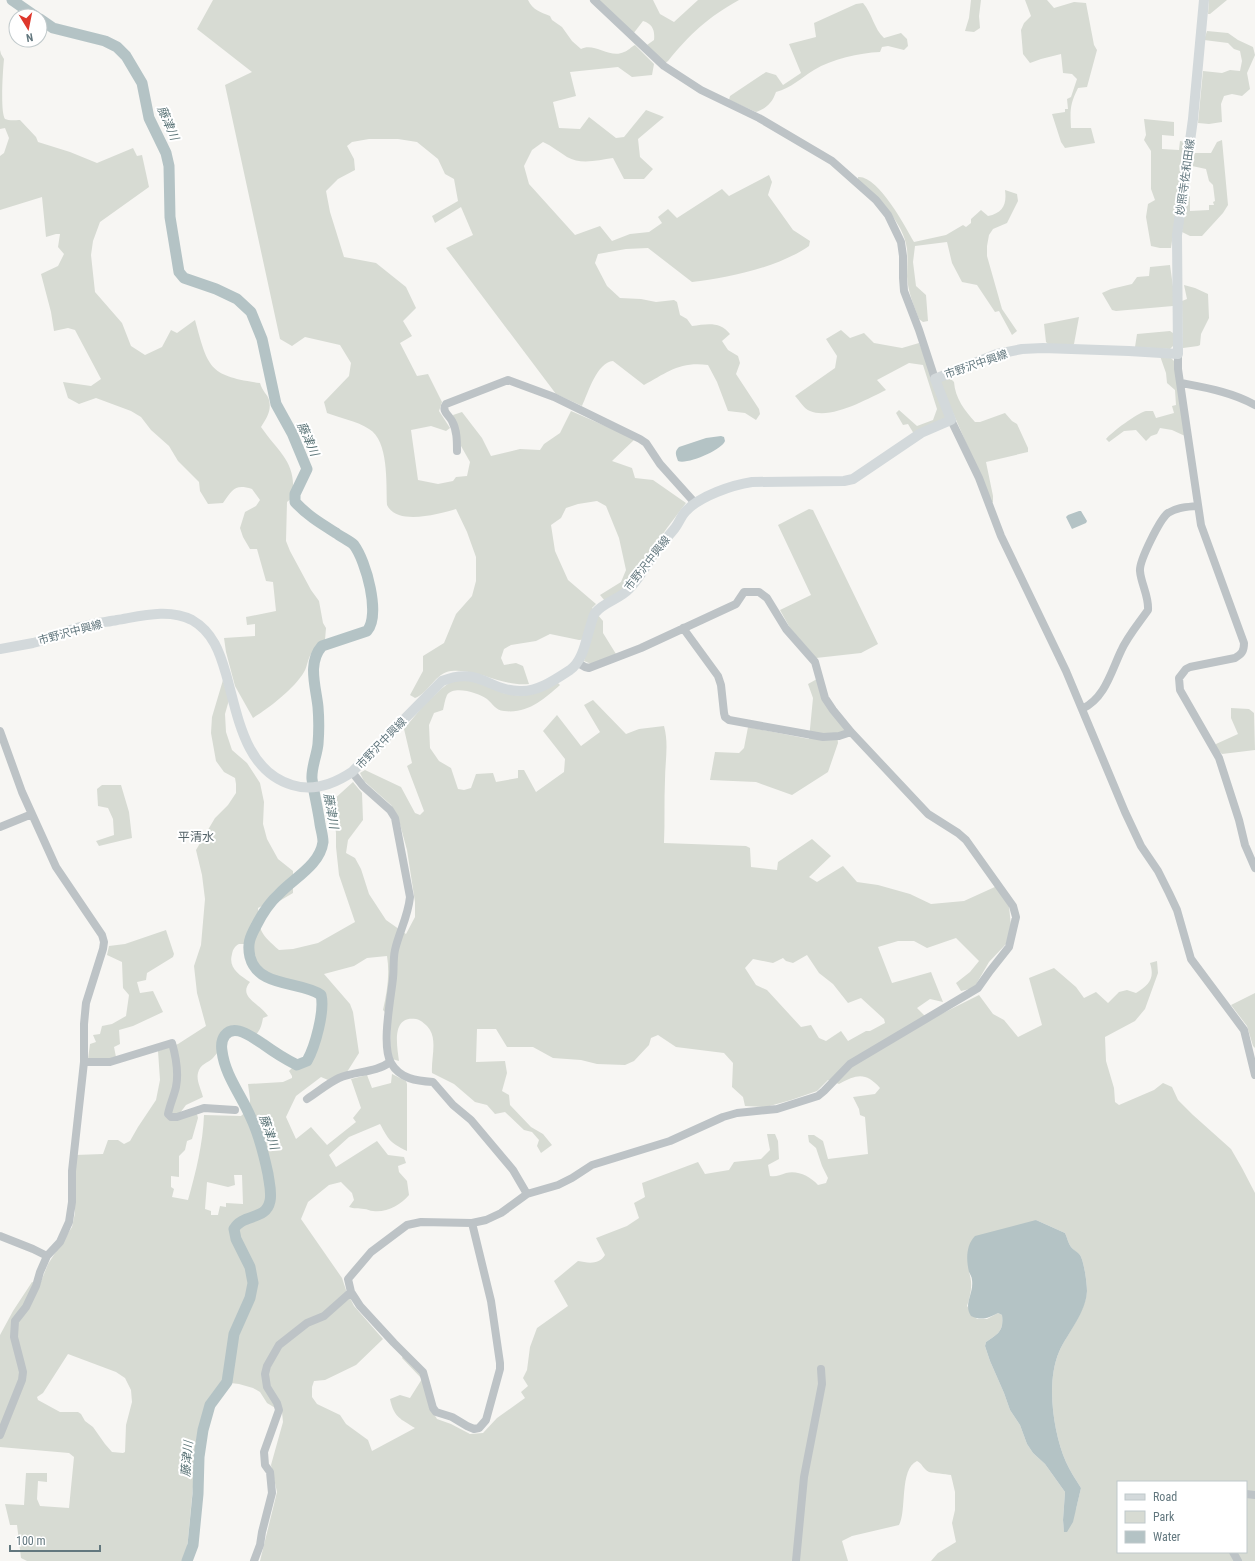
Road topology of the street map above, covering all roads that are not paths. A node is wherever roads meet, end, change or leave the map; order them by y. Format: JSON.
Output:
{"nodes":[{"id":1,"x":594,"y":0,"type":"edge"},
{"id":2,"x":1204,"y":0,"type":"edge"},
{"id":3,"x":1178,"y":354,"type":"junction"},
{"id":4,"x":935,"y":379,"type":"junction"},
{"id":5,"x":1181,"y":383,"type":"junction"},
{"id":6,"x":1255,"y":405,"type":"edge"},
{"id":7,"x":951,"y":420,"type":"junction"},
{"id":8,"x":457,"y":451,"type":"dead end"},
{"id":9,"x":695,"y":503,"type":"junction"},
{"id":10,"x":1197,"y":506,"type":"junction"},
{"id":11,"x":684,"y":628,"type":"junction"},
{"id":12,"x":0,"y":649,"type":"edge"},
{"id":13,"x":578,"y":663,"type":"junction"},
{"id":14,"x":1082,"y":709,"type":"junction"},
{"id":15,"x":0,"y":731,"type":"edge"},
{"id":16,"x":851,"y":732,"type":"junction"},
{"id":17,"x":352,"y":772,"type":"junction"},
{"id":18,"x":32,"y":814,"type":"junction"},
{"id":19,"x":0,"y":827,"type":"edge"},
{"id":20,"x":1255,"y":868,"type":"edge"},
{"id":21,"x":84,"y":1062,"type":"junction"},
{"id":22,"x":390,"y":1062,"type":"junction"},
{"id":23,"x":1255,"y":1075,"type":"edge"},
{"id":24,"x":308,"y":1099,"type":"dead end"},
{"id":25,"x":235,"y":1110,"type":"dead end"},
{"id":26,"x":527,"y":1194,"type":"junction"},
{"id":27,"x":472,"y":1223,"type":"junction"},
{"id":28,"x":0,"y":1236,"type":"edge"},
{"id":29,"x":47,"y":1256,"type":"junction"},
{"id":30,"x":351,"y":1292,"type":"junction"},
{"id":31,"x":821,"y":1369,"type":"dead end"},
{"id":32,"x":0,"y":1435,"type":"edge"},
{"id":33,"x":254,"y":1561,"type":"edge"},
{"id":34,"x":796,"y":1561,"type":"edge"}],
"edges":[{"from":1,"to":4,"type":"street"},
{"from":2,"to":3,"type":"main road","name":"妙照寺佐和田線"},
{"from":3,"to":4,"type":"main road","name":"市野沢中興線"},
{"from":3,"to":5,"type":"street"},
{"from":4,"to":7,"type":"main road","name":"市野沢中興線"},
{"from":5,"to":6,"type":"street"},
{"from":5,"to":10,"type":"street"},
{"from":7,"to":9,"type":"main road","name":"市野沢中興線"},
{"from":7,"to":14,"type":"street"},
{"from":8,"to":9,"type":"street"},
{"from":9,"to":13,"type":"main road","name":"市野沢中興線"},
{"from":10,"to":14,"type":"street"},
{"from":10,"to":20,"type":"street"},
{"from":11,"to":13,"type":"street"},
{"from":11,"to":16,"type":"street"},
{"from":11,"to":16,"type":"street"},
{"from":12,"to":17,"type":"main road","name":"市野沢中興線"},
{"from":13,"to":17,"type":"main road","name":"市野沢中興線"},
{"from":14,"to":23,"type":"street"},
{"from":15,"to":18,"type":"street"},
{"from":16,"to":26,"type":"street"},
{"from":17,"to":22,"type":"street"},
{"from":18,"to":19,"type":"street"},
{"from":18,"to":21,"type":"street"},
{"from":21,"to":25,"type":"street"},
{"from":21,"to":29,"type":"street"},
{"from":22,"to":24,"type":"street"},
{"from":22,"to":26,"type":"street"},
{"from":26,"to":27,"type":"street"},
{"from":27,"to":30,"type":"street"},
{"from":27,"to":30,"type":"street"},
{"from":28,"to":29,"type":"street"},
{"from":29,"to":32,"type":"street"},
{"from":30,"to":33,"type":"street"},
{"from":31,"to":34,"type":"street"}]}
